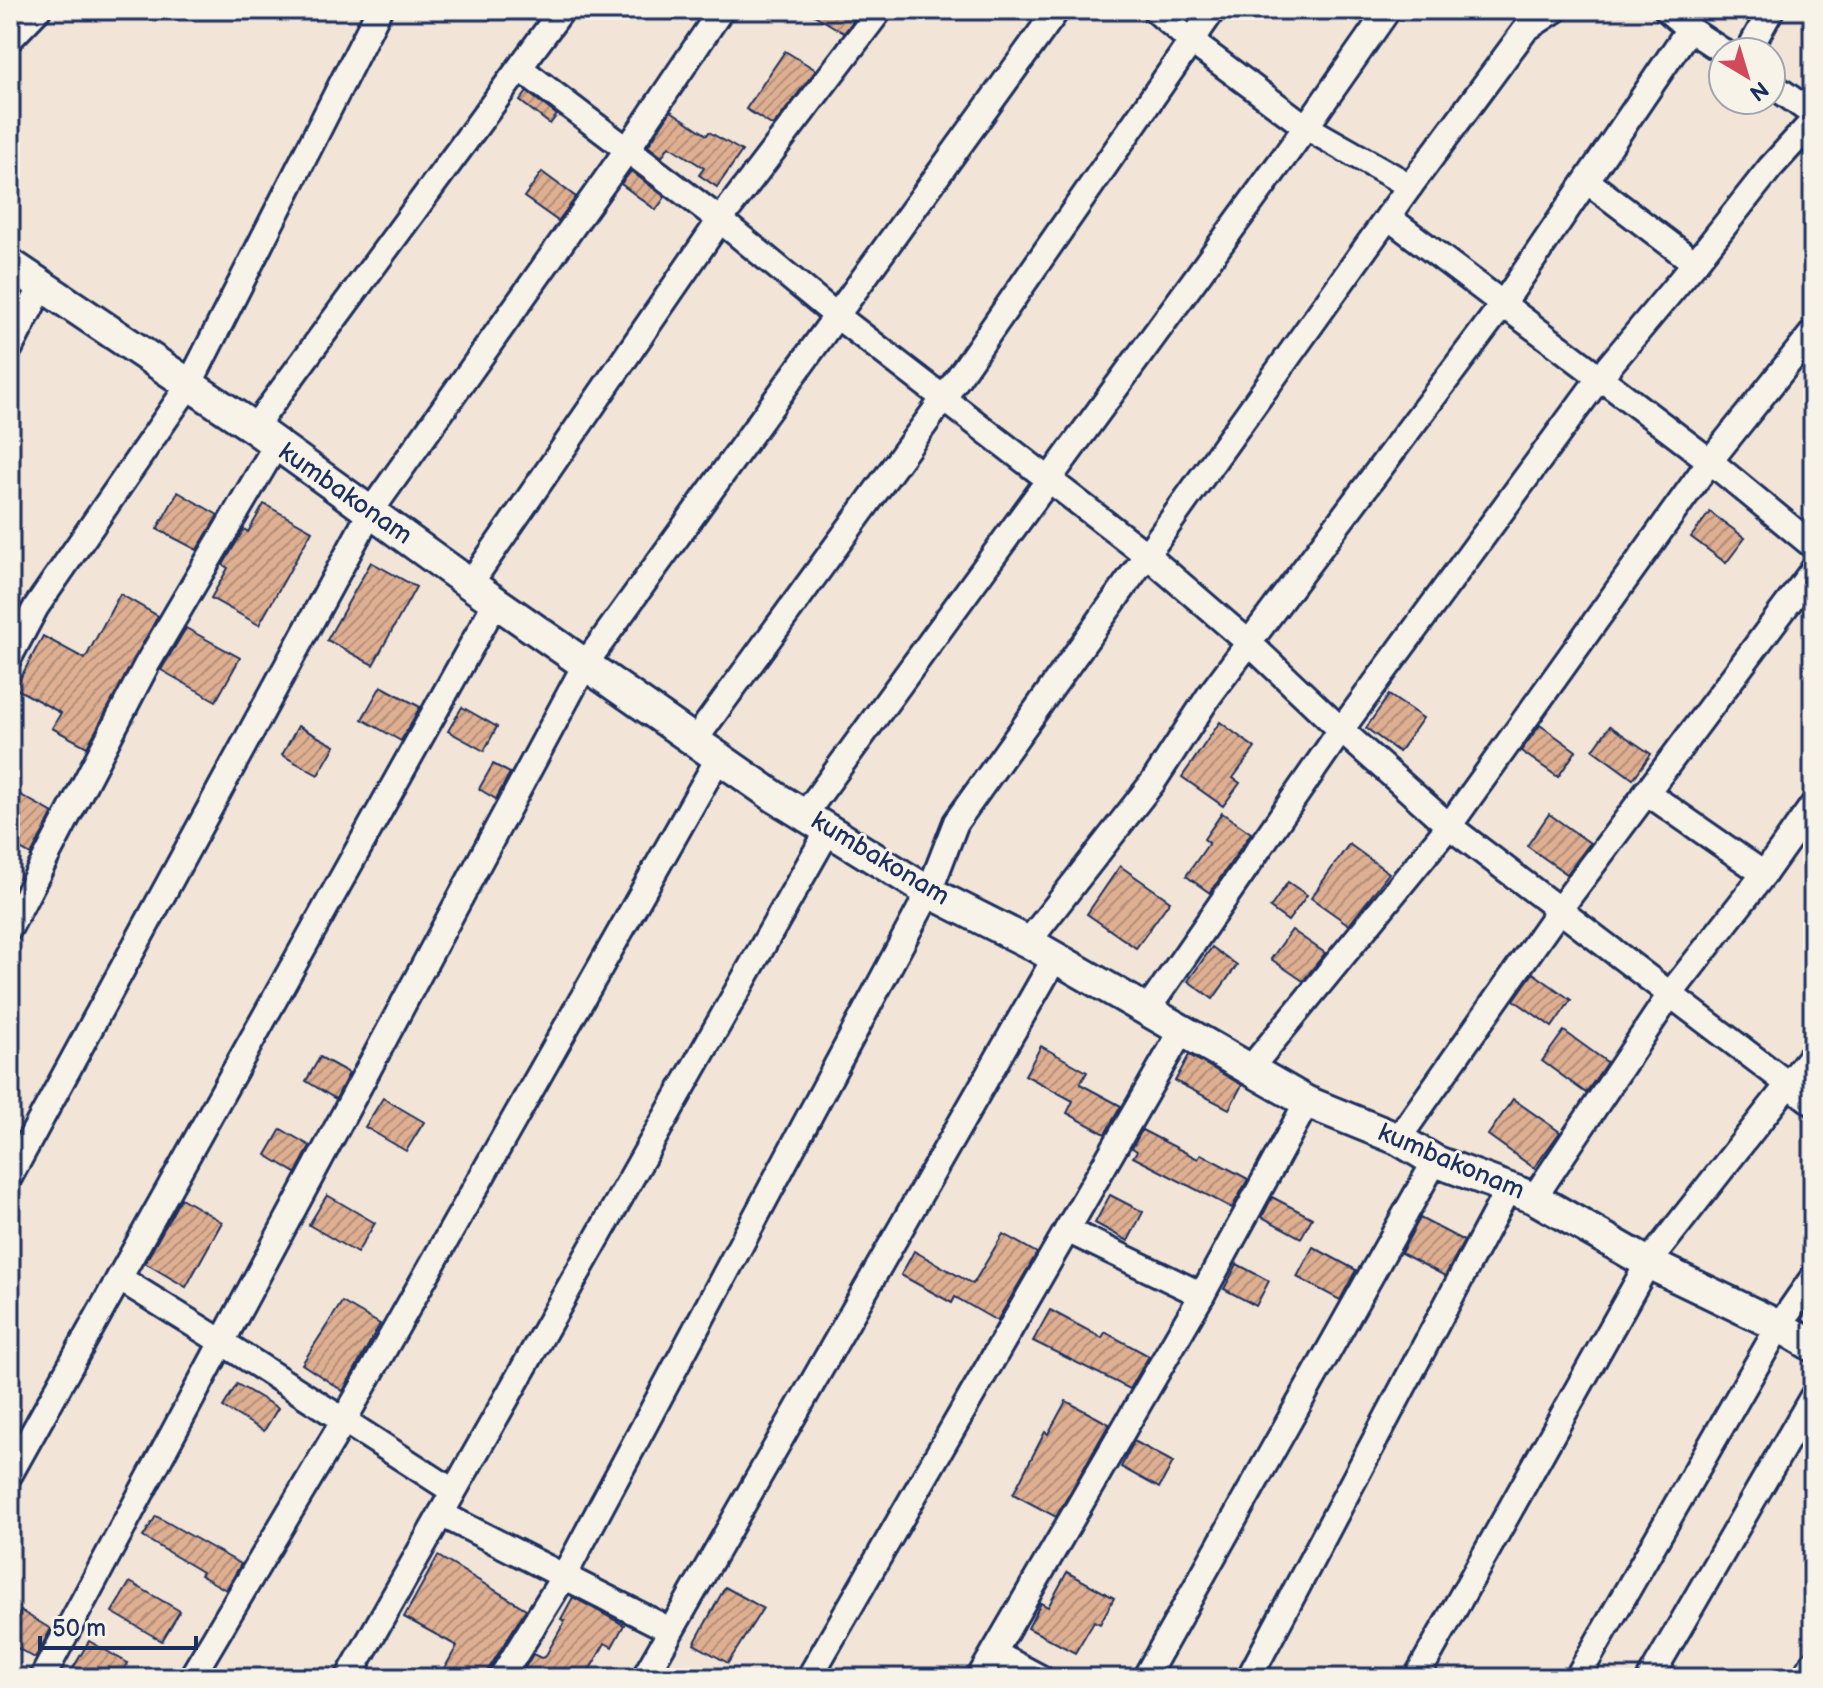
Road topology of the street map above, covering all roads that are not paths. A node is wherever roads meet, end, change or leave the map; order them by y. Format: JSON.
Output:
{"nodes":[{"id":1,"x":38,"y":10,"type":"edge"},
{"id":2,"x":379,"y":10,"type":"edge"},
{"id":3,"x":562,"y":10,"type":"edge"},
{"id":4,"x":721,"y":10,"type":"edge"},
{"id":5,"x":880,"y":10,"type":"edge"},
{"id":6,"x":1057,"y":10,"type":"edge"},
{"id":7,"x":1155,"y":10,"type":"edge"},
{"id":8,"x":1213,"y":10,"type":"edge"},
{"id":9,"x":1388,"y":10,"type":"edge"},
{"id":10,"x":1555,"y":10,"type":"edge"},
{"id":11,"x":1667,"y":10,"type":"edge"},
{"id":12,"x":1771,"y":10,"type":"edge"},
{"id":13,"x":1689,"y":29,"type":"junction"},
{"id":14,"x":1757,"y":36,"type":"edge"},
{"id":15,"x":10,"y":39,"type":"edge"},
{"id":16,"x":1707,"y":41,"type":"edge"},
{"id":17,"x":1192,"y":42,"type":"junction"},
{"id":18,"x":521,"y":69,"type":"junction"},
{"id":19,"x":1787,"y":95,"type":"edge"},
{"id":20,"x":1813,"y":114,"type":"edge"},
{"id":21,"x":1813,"y":121,"type":"edge"},
{"id":22,"x":1306,"y":127,"type":"junction"},
{"id":23,"x":627,"y":150,"type":"junction"},
{"id":24,"x":1587,"y":181,"type":"junction"},
{"id":25,"x":1410,"y":186,"type":"junction"},
{"id":26,"x":1388,"y":217,"type":"junction"},
{"id":27,"x":720,"y":220,"type":"junction"},
{"id":28,"x":1695,"y":263,"type":"junction"},
{"id":29,"x":10,"y":264,"type":"edge"},
{"id":30,"x":42,"y":286,"type":"junction"},
{"id":31,"x":1503,"y":304,"type":"junction"},
{"id":32,"x":837,"y":316,"type":"junction"},
{"id":33,"x":1813,"y":332,"type":"edge"},
{"id":34,"x":10,"y":348,"type":"edge"},
{"id":35,"x":1600,"y":377,"type":"junction"},
{"id":36,"x":189,"y":385,"type":"junction"},
{"id":37,"x":944,"y":398,"type":"junction"},
{"id":38,"x":265,"y":437,"type":"junction"},
{"id":39,"x":1710,"y":461,"type":"junction"},
{"id":40,"x":1049,"y":482,"type":"junction"},
{"id":41,"x":371,"y":511,"type":"junction"},
{"id":42,"x":1813,"y":546,"type":"edge"},
{"id":43,"x":1148,"y":556,"type":"junction"},
{"id":44,"x":1813,"y":570,"type":"edge"},
{"id":45,"x":470,"y":584,"type":"junction"},
{"id":46,"x":497,"y":600,"type":"junction"},
{"id":47,"x":1248,"y":642,"type":"junction"},
{"id":48,"x":10,"y":656,"type":"edge"},
{"id":49,"x":586,"y":663,"type":"junction"},
{"id":50,"x":1341,"y":730,"type":"junction"},
{"id":51,"x":707,"y":749,"type":"junction"},
{"id":52,"x":1646,"y":792,"type":"junction"},
{"id":53,"x":1813,"y":805,"type":"edge"},
{"id":54,"x":817,"y":821,"type":"junction"},
{"id":55,"x":1449,"y":826,"type":"junction"},
{"id":56,"x":1764,"y":874,"type":"junction"},
{"id":57,"x":929,"y":892,"type":"junction"},
{"id":58,"x":1559,"y":910,"type":"junction"},
{"id":59,"x":10,"y":927,"type":"edge"},
{"id":60,"x":1028,"y":942,"type":"junction"},
{"id":61,"x":1055,"y":958,"type":"junction"},
{"id":62,"x":1671,"y":993,"type":"junction"},
{"id":63,"x":1146,"y":1012,"type":"junction"},
{"id":64,"x":1181,"y":1032,"type":"junction"},
{"id":65,"x":1813,"y":1053,"type":"edge"},
{"id":66,"x":1249,"y":1070,"type":"junction"},
{"id":67,"x":1789,"y":1085,"type":"junction"},
{"id":68,"x":1307,"y":1102,"type":"junction"},
{"id":69,"x":1813,"y":1103,"type":"edge"},
{"id":70,"x":1398,"y":1139,"type":"junction"},
{"id":71,"x":1435,"y":1161,"type":"junction"},
{"id":72,"x":10,"y":1176,"type":"edge"},
{"id":73,"x":1521,"y":1192,"type":"junction"},
{"id":74,"x":1067,"y":1230,"type":"junction"},
{"id":75,"x":1648,"y":1263,"type":"junction"},
{"id":76,"x":1813,"y":1277,"type":"edge"},
{"id":77,"x":119,"y":1278,"type":"junction"},
{"id":78,"x":1202,"y":1295,"type":"junction"},
{"id":79,"x":1779,"y":1326,"type":"junction"},
{"id":80,"x":222,"y":1342,"type":"junction"},
{"id":81,"x":1813,"y":1346,"type":"edge"},
{"id":82,"x":1813,"y":1396,"type":"edge"},
{"id":83,"x":343,"y":1422,"type":"junction"},
{"id":84,"x":10,"y":1474,"type":"edge"},
{"id":85,"x":453,"y":1491,"type":"junction"},
{"id":86,"x":441,"y":1514,"type":"junction"},
{"id":87,"x":564,"y":1576,"type":"junction"},
{"id":88,"x":670,"y":1630,"type":"junction"},
{"id":89,"x":994,"y":1653,"type":"junction"},
{"id":90,"x":1813,"y":1663,"type":"edge"},
{"id":91,"x":42,"y":1678,"type":"edge"},
{"id":92,"x":191,"y":1678,"type":"edge"},
{"id":93,"x":348,"y":1678,"type":"edge"},
{"id":94,"x":501,"y":1678,"type":"edge"},
{"id":95,"x":644,"y":1678,"type":"edge"},
{"id":96,"x":809,"y":1678,"type":"edge"},
{"id":97,"x":979,"y":1678,"type":"edge"},
{"id":98,"x":1041,"y":1678,"type":"edge"},
{"id":99,"x":1145,"y":1678,"type":"edge"},
{"id":100,"x":1249,"y":1678,"type":"edge"},
{"id":101,"x":1416,"y":1678,"type":"edge"},
{"id":102,"x":1577,"y":1678,"type":"edge"},
{"id":103,"x":1650,"y":1678,"type":"edge"},
{"id":104,"x":1804,"y":1678,"type":"edge"}],
"edges":[{"from":1,"to":15,"type":"street"},
{"from":2,"to":36,"type":"street"},
{"from":3,"to":18,"type":"street"},
{"from":4,"to":23,"type":"street"},
{"from":5,"to":27,"type":"street"},
{"from":6,"to":32,"type":"street"},
{"from":7,"to":17,"type":"street"},
{"from":8,"to":17,"type":"street"},
{"from":9,"to":22,"type":"street"},
{"from":10,"to":25,"type":"street"},
{"from":11,"to":13,"type":"street"},
{"from":12,"to":14,"type":"street"},
{"from":13,"to":16,"type":"street"},
{"from":13,"to":24,"type":"street"},
{"from":17,"to":22,"type":"street"},
{"from":17,"to":37,"type":"street"},
{"from":18,"to":23,"type":"street"},
{"from":18,"to":38,"type":"street"},
{"from":19,"to":20,"type":"street"},
{"from":21,"to":28,"type":"street"},
{"from":22,"to":25,"type":"street"},
{"from":22,"to":40,"type":"street"},
{"from":23,"to":27,"type":"street"},
{"from":23,"to":41,"type":"street"},
{"from":24,"to":28,"type":"street"},
{"from":24,"to":31,"type":"street"},
{"from":25,"to":26,"type":"street"},
{"from":26,"to":31,"type":"street"},
{"from":26,"to":43,"type":"street"},
{"from":27,"to":32,"type":"street"},
{"from":27,"to":45,"type":"street"},
{"from":28,"to":35,"type":"street"},
{"from":29,"to":30,"type":"street","name":"kumbakonam"},
{"from":30,"to":34,"type":"street"},
{"from":30,"to":36,"type":"street","name":"kumbakonam"},
{"from":31,"to":35,"type":"street"},
{"from":31,"to":47,"type":"street"},
{"from":32,"to":37,"type":"street"},
{"from":32,"to":49,"type":"street"},
{"from":33,"to":39,"type":"street"},
{"from":35,"to":39,"type":"street"},
{"from":35,"to":50,"type":"street"},
{"from":36,"to":38,"type":"street","name":"kumbakonam"},
{"from":36,"to":48,"type":"street"},
{"from":37,"to":40,"type":"street"},
{"from":37,"to":51,"type":"street"},
{"from":38,"to":41,"type":"street","name":"kumbakonam"},
{"from":38,"to":59,"type":"street"},
{"from":39,"to":42,"type":"street"},
{"from":39,"to":55,"type":"street"},
{"from":40,"to":43,"type":"street"},
{"from":40,"to":54,"type":"street"},
{"from":41,"to":45,"type":"street","name":"kumbakonam"},
{"from":41,"to":72,"type":"street"},
{"from":43,"to":47,"type":"street"},
{"from":43,"to":57,"type":"street"},
{"from":44,"to":52,"type":"street"},
{"from":45,"to":46,"type":"street","name":"kumbakonam"},
{"from":46,"to":49,"type":"street","name":"kumbakonam"},
{"from":46,"to":77,"type":"street"},
{"from":47,"to":50,"type":"street"},
{"from":47,"to":60,"type":"street"},
{"from":49,"to":51,"type":"street","name":"kumbakonam"},
{"from":49,"to":80,"type":"street"},
{"from":50,"to":55,"type":"street"},
{"from":50,"to":63,"type":"street"},
{"from":51,"to":54,"type":"street","name":"kumbakonam"},
{"from":51,"to":83,"type":"street"},
{"from":52,"to":56,"type":"street"},
{"from":52,"to":58,"type":"street"},
{"from":53,"to":56,"type":"street"},
{"from":54,"to":57,"type":"street","name":"kumbakonam"},
{"from":54,"to":85,"type":"street"},
{"from":55,"to":58,"type":"street"},
{"from":55,"to":66,"type":"street"},
{"from":56,"to":62,"type":"street"},
{"from":57,"to":60,"type":"street","name":"kumbakonam"},
{"from":57,"to":87,"type":"street"},
{"from":58,"to":62,"type":"street"},
{"from":58,"to":70,"type":"street"},
{"from":60,"to":61,"type":"street","name":"kumbakonam"},
{"from":61,"to":63,"type":"street","name":"kumbakonam"},
{"from":61,"to":88,"type":"street"},
{"from":62,"to":67,"type":"street"},
{"from":62,"to":73,"type":"street"},
{"from":63,"to":64,"type":"street","name":"kumbakonam"},
{"from":64,"to":66,"type":"street","name":"kumbakonam"},
{"from":64,"to":74,"type":"street"},
{"from":65,"to":67,"type":"street"},
{"from":66,"to":68,"type":"street","name":"kumbakonam"},
{"from":67,"to":69,"type":"street"},
{"from":67,"to":75,"type":"street"},
{"from":68,"to":70,"type":"street","name":"kumbakonam"},
{"from":68,"to":78,"type":"street"},
{"from":70,"to":71,"type":"street","name":"kumbakonam"},
{"from":71,"to":73,"type":"street","name":"kumbakonam"},
{"from":71,"to":99,"type":"street"},
{"from":73,"to":75,"type":"street","name":"kumbakonam"},
{"from":73,"to":100,"type":"street"},
{"from":74,"to":78,"type":"street"},
{"from":74,"to":96,"type":"street"},
{"from":75,"to":79,"type":"street","name":"kumbakonam"},
{"from":75,"to":101,"type":"street"},
{"from":76,"to":79,"type":"street"},
{"from":77,"to":80,"type":"street"},
{"from":77,"to":84,"type":"street"},
{"from":78,"to":89,"type":"street"},
{"from":79,"to":81,"type":"street","name":"kumbakonam"},
{"from":79,"to":102,"type":"street"},
{"from":80,"to":83,"type":"street"},
{"from":80,"to":91,"type":"street"},
{"from":82,"to":103,"type":"street"},
{"from":83,"to":85,"type":"street"},
{"from":83,"to":92,"type":"street"},
{"from":85,"to":86,"type":"street"},
{"from":86,"to":87,"type":"street"},
{"from":86,"to":93,"type":"street"},
{"from":87,"to":88,"type":"street"},
{"from":87,"to":94,"type":"street"},
{"from":88,"to":95,"type":"street"},
{"from":89,"to":97,"type":"street"},
{"from":89,"to":98,"type":"street"},
{"from":90,"to":104,"type":"street"}]}
